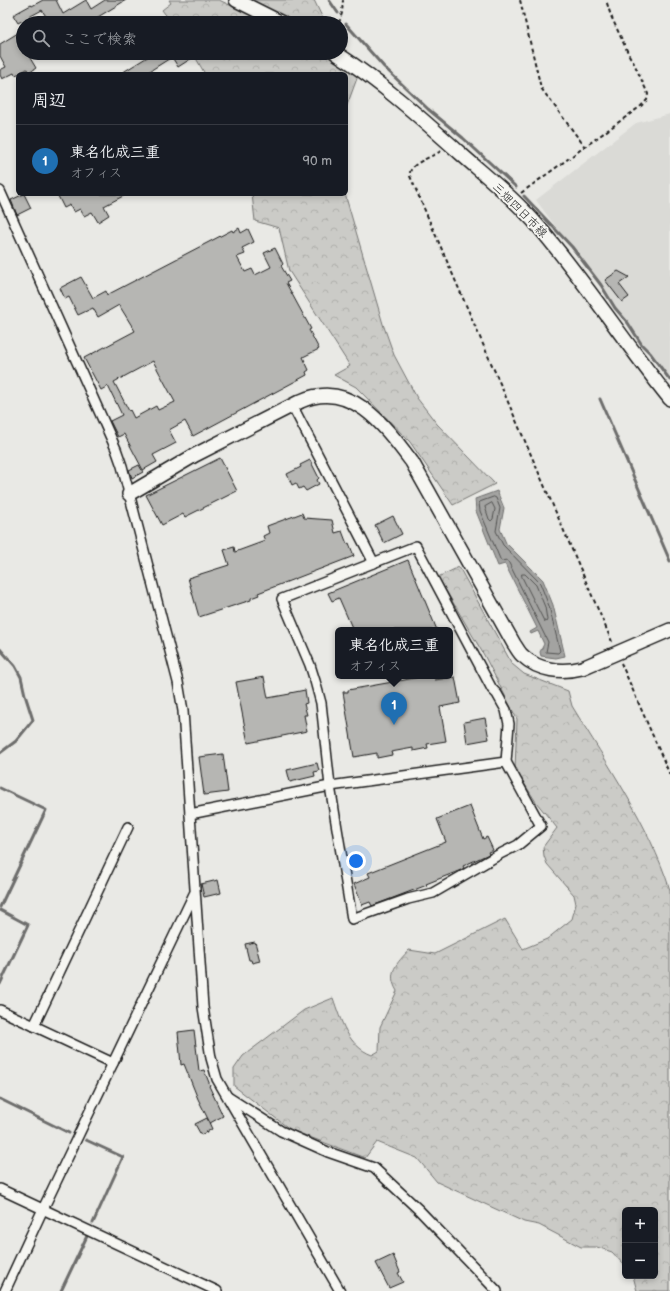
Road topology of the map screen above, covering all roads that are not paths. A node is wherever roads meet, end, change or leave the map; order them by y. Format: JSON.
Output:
{"nodes":[{"id":1,"x":236,"y":0,"type":"edge"},
{"id":2,"x":268,"y":16,"type":"edge"},
{"id":3,"x":346,"y":60,"type":"edge"},
{"id":4,"x":0,"y":191,"type":"edge"},
{"id":5,"x":670,"y":399,"type":"edge"},
{"id":6,"x":292,"y":405,"type":"junction"},
{"id":7,"x":129,"y":494,"type":"junction"},
{"id":8,"x":374,"y":563,"type":"junction"},
{"id":9,"x":670,"y":630,"type":"edge"},
{"id":10,"x":506,"y":762,"type":"junction"},
{"id":11,"x":330,"y":786,"type":"junction"},
{"id":12,"x":190,"y":814,"type":"junction"},
{"id":13,"x":128,"y":827,"type":"dead end"},
{"id":14,"x":194,"y":894,"type":"junction"},
{"id":15,"x":0,"y":1010,"type":"edge"},
{"id":16,"x":34,"y":1026,"type":"junction"},
{"id":17,"x":113,"y":1063,"type":"junction"},
{"id":18,"x":227,"y":1096,"type":"junction"},
{"id":19,"x":0,"y":1188,"type":"edge"},
{"id":20,"x":43,"y":1209,"type":"junction"},
{"id":21,"x":5,"y":1291,"type":"edge"},
{"id":22,"x":217,"y":1291,"type":"edge"},
{"id":23,"x":340,"y":1291,"type":"edge"},
{"id":24,"x":496,"y":1291,"type":"edge"}],
"edges":[{"from":1,"to":2,"type":"street"},
{"from":3,"to":5,"type":"street","name":"三畑四日市線"},
{"from":4,"to":7,"type":"street"},
{"from":6,"to":7,"type":"street"},
{"from":6,"to":8,"type":"street"},
{"from":6,"to":9,"type":"street"},
{"from":7,"to":12,"type":"street"},
{"from":8,"to":10,"type":"street"},
{"from":8,"to":11,"type":"street"},
{"from":10,"to":11,"type":"street"},
{"from":10,"to":11,"type":"street"},
{"from":11,"to":12,"type":"street"},
{"from":12,"to":14,"type":"street"},
{"from":13,"to":16,"type":"street"},
{"from":14,"to":17,"type":"street"},
{"from":14,"to":18,"type":"street"},
{"from":15,"to":16,"type":"street"},
{"from":16,"to":17,"type":"street"},
{"from":17,"to":20,"type":"street"},
{"from":18,"to":23,"type":"street"},
{"from":18,"to":24,"type":"street"},
{"from":19,"to":20,"type":"street"},
{"from":20,"to":21,"type":"street"},
{"from":20,"to":22,"type":"street"}]}
